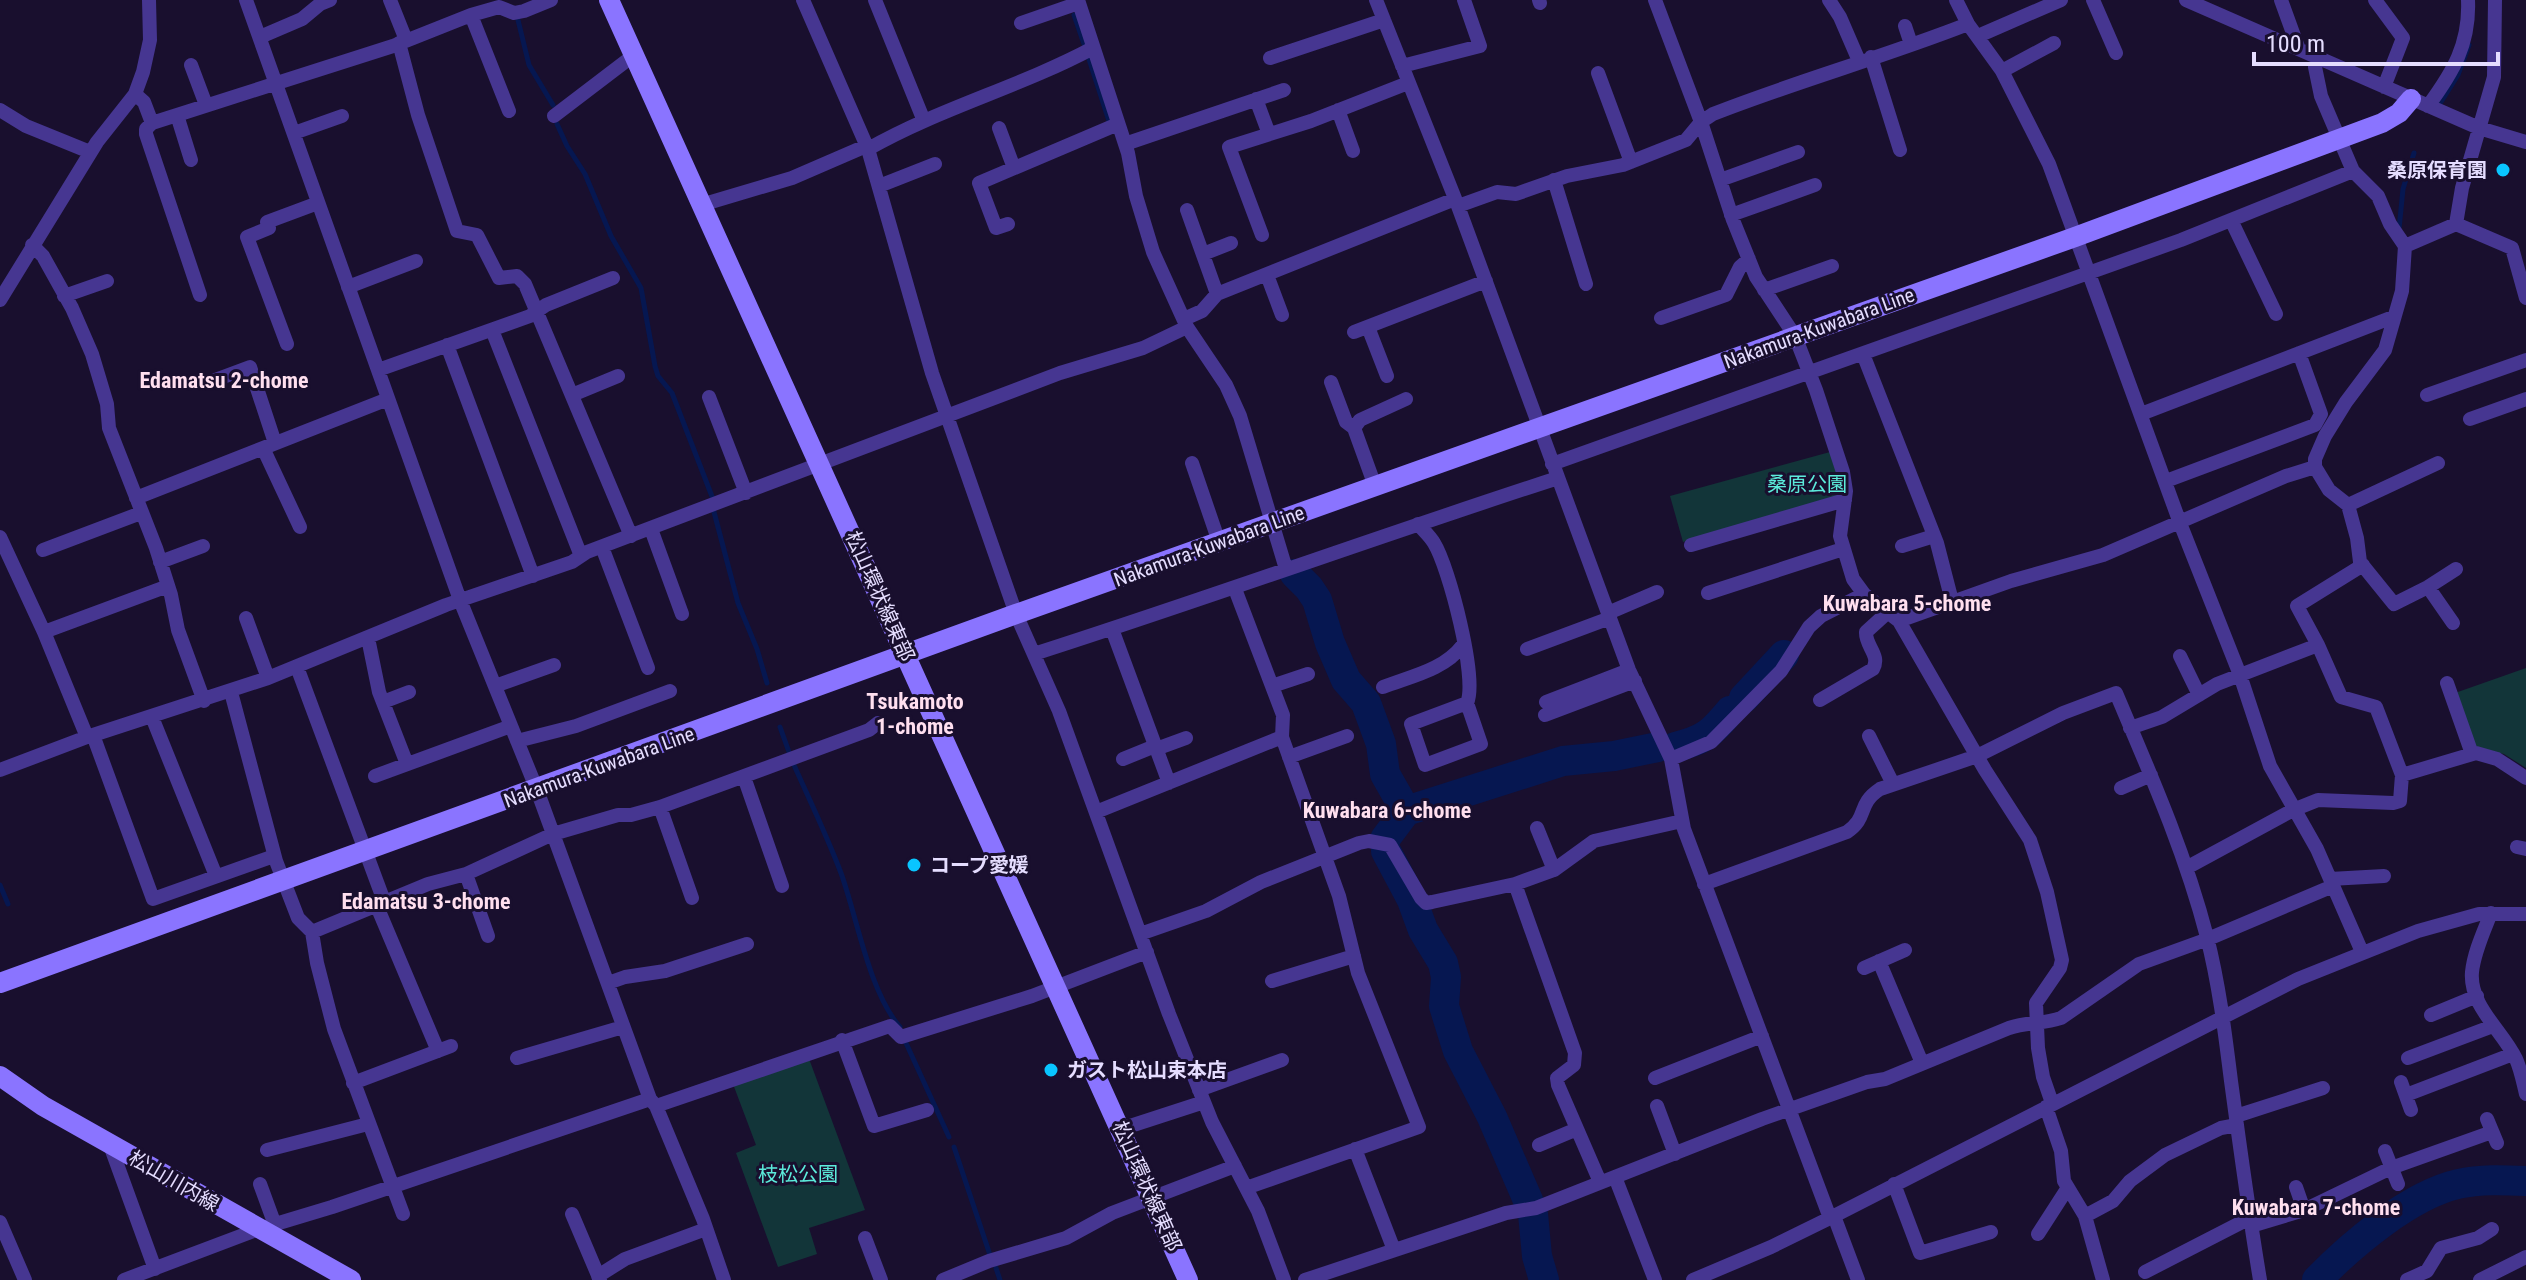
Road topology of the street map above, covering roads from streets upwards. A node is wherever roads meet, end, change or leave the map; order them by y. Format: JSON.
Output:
{"nodes":[{"id":1,"x":149,"y":0,"type":"edge"},
{"id":2,"x":246,"y":0,"type":"edge"},
{"id":3,"x":330,"y":0,"type":"edge"},
{"id":4,"x":390,"y":0,"type":"edge"},
{"id":5,"x":551,"y":0,"type":"edge"},
{"id":6,"x":609,"y":0,"type":"edge"},
{"id":7,"x":803,"y":0,"type":"edge"},
{"id":8,"x":875,"y":0,"type":"edge"},
{"id":9,"x":1376,"y":0,"type":"edge"},
{"id":10,"x":1464,"y":0,"type":"edge"},
{"id":11,"x":1655,"y":0,"type":"edge"},
{"id":12,"x":1829,"y":0,"type":"edge"},
{"id":13,"x":1956,"y":0,"type":"edge"},
{"id":14,"x":2061,"y":0,"type":"edge"},
{"id":15,"x":2093,"y":0,"type":"edge"},
{"id":16,"x":2186,"y":0,"type":"edge"},
{"id":17,"x":2281,"y":0,"type":"edge"},
{"id":18,"x":2375,"y":0,"type":"edge"},
{"id":19,"x":2468,"y":0,"type":"edge"},
{"id":20,"x":2495,"y":0,"type":"edge"},
{"id":21,"x":1078,"y":1,"type":"edge"},
{"id":22,"x":471,"y":15,"type":"junction"},
{"id":23,"x":1384,"y":20,"type":"junction"},
{"id":24,"x":1021,"y":23,"type":"dead end"},
{"id":25,"x":1905,"y":26,"type":"dead end"},
{"id":26,"x":1973,"y":30,"type":"junction"},
{"id":27,"x":260,"y":37,"type":"junction"},
{"id":28,"x":402,"y":42,"type":"junction"},
{"id":29,"x":2054,"y":43,"type":"dead end"},
{"id":30,"x":1911,"y":44,"type":"junction"},
{"id":31,"x":2298,"y":47,"type":"junction"},
{"id":32,"x":1093,"y":48,"type":"junction"},
{"id":33,"x":2116,"y":53,"type":"dead end"},
{"id":34,"x":634,"y":55,"type":"junction"},
{"id":35,"x":2317,"y":56,"type":"junction"},
{"id":36,"x":1270,"y":58,"type":"dead end"},
{"id":37,"x":1865,"y":59,"type":"junction"},
{"id":38,"x":191,"y":65,"type":"dead end"},
{"id":39,"x":1402,"y":66,"type":"junction"},
{"id":40,"x":2002,"y":71,"type":"junction"},
{"id":41,"x":1598,"y":73,"type":"dead end"},
{"id":42,"x":275,"y":82,"type":"junction"},
{"id":43,"x":1408,"y":83,"type":"junction"},
{"id":44,"x":2384,"y":87,"type":"junction"},
{"id":45,"x":1284,"y":90,"type":"dead end"},
{"id":46,"x":135,"y":94,"type":"junction"},
{"id":47,"x":1256,"y":99,"type":"junction"},
{"id":48,"x":2420,"y":103,"type":"junction"},
{"id":49,"x":206,"y":105,"type":"junction"},
{"id":50,"x":0,"y":110,"type":"edge"},
{"id":51,"x":1338,"y":110,"type":"junction"},
{"id":52,"x":509,"y":111,"type":"dead end"},
{"id":53,"x":177,"y":115,"type":"junction"},
{"id":54,"x":342,"y":116,"type":"dead end"},
{"id":55,"x":554,"y":116,"type":"dead end"},
{"id":56,"x":924,"y":121,"type":"junction"},
{"id":57,"x":1701,"y":122,"type":"junction"},
{"id":58,"x":152,"y":123,"type":"junction"},
{"id":59,"x":1118,"y":124,"type":"junction"},
{"id":60,"x":999,"y":128,"type":"dead end"},
{"id":61,"x":2479,"y":128,"type":"junction"},
{"id":62,"x":294,"y":133,"type":"junction"},
{"id":63,"x":1269,"y":134,"type":"junction"},
{"id":64,"x":2340,"y":139,"type":"junction"},
{"id":65,"x":2526,"y":142,"type":"edge"},
{"id":66,"x":1125,"y":144,"type":"junction"},
{"id":67,"x":867,"y":148,"type":"junction"},
{"id":68,"x":1900,"y":150,"type":"dead end"},
{"id":69,"x":1353,"y":151,"type":"dead end"},
{"id":70,"x":90,"y":152,"type":"junction"},
{"id":71,"x":1798,"y":152,"type":"dead end"},
{"id":72,"x":191,"y":160,"type":"dead end"},
{"id":73,"x":1631,"y":162,"type":"junction"},
{"id":74,"x":935,"y":164,"type":"dead end"},
{"id":75,"x":1014,"y":168,"type":"junction"},
{"id":76,"x":2353,"y":171,"type":"junction"},
{"id":77,"x":1554,"y":180,"type":"junction"},
{"id":78,"x":1720,"y":180,"type":"junction"},
{"id":79,"x":1815,"y":185,"type":"dead end"},
{"id":80,"x":879,"y":186,"type":"junction"},
{"id":81,"x":318,"y":203,"type":"junction"},
{"id":82,"x":1457,"y":203,"type":"junction"},
{"id":83,"x":701,"y":205,"type":"junction"},
{"id":84,"x":1187,"y":210,"type":"dead end"},
{"id":85,"x":1731,"y":215,"type":"junction"},
{"id":86,"x":2232,"y":222,"type":"junction"},
{"id":87,"x":1008,"y":224,"type":"dead end"},
{"id":88,"x":2456,"y":224,"type":"junction"},
{"id":89,"x":1262,"y":235,"type":"dead end"},
{"id":90,"x":2075,"y":237,"type":"junction"},
{"id":91,"x":1231,"y":243,"type":"dead end"},
{"id":92,"x":32,"y":245,"type":"junction"},
{"id":93,"x":2405,"y":246,"type":"junction"},
{"id":94,"x":1203,"y":254,"type":"junction"},
{"id":95,"x":1749,"y":259,"type":"junction"},
{"id":96,"x":416,"y":261,"type":"dead end"},
{"id":97,"x":1832,"y":266,"type":"dead end"},
{"id":98,"x":2087,"y":272,"type":"junction"},
{"id":99,"x":1267,"y":275,"type":"junction"},
{"id":100,"x":613,"y":278,"type":"dead end"},
{"id":101,"x":107,"y":281,"type":"dead end"},
{"id":102,"x":1486,"y":281,"type":"junction"},
{"id":103,"x":1586,"y":284,"type":"dead end"},
{"id":104,"x":348,"y":287,"type":"junction"},
{"id":105,"x":1764,"y":290,"type":"junction"},
{"id":106,"x":1217,"y":294,"type":"junction"},
{"id":107,"x":200,"y":295,"type":"dead end"},
{"id":108,"x":64,"y":296,"type":"junction"},
{"id":109,"x":2526,"y":298,"type":"edge"},
{"id":110,"x":0,"y":300,"type":"edge"},
{"id":111,"x":537,"y":310,"type":"junction"},
{"id":112,"x":2276,"y":314,"type":"dead end"},
{"id":113,"x":1282,"y":315,"type":"dead end"},
{"id":114,"x":2393,"y":317,"type":"junction"},
{"id":115,"x":1661,"y":318,"type":"dead end"},
{"id":116,"x":1185,"y":323,"type":"junction"},
{"id":117,"x":492,"y":330,"type":"junction"},
{"id":118,"x":1795,"y":336,"type":"junction"},
{"id":119,"x":287,"y":344,"type":"dead end"},
{"id":120,"x":447,"y":345,"type":"junction"},
{"id":121,"x":2299,"y":353,"type":"junction"},
{"id":122,"x":1863,"y":354,"type":"junction"},
{"id":123,"x":2526,"y":360,"type":"edge"},
{"id":124,"x":378,"y":370,"type":"junction"},
{"id":125,"x":1810,"y":374,"type":"junction"},
{"id":126,"x":618,"y":376,"type":"dead end"},
{"id":127,"x":1387,"y":376,"type":"dead end"},
{"id":128,"x":1331,"y":382,"type":"dead end"},
{"id":129,"x":207,"y":383,"type":"dead end"},
{"id":130,"x":572,"y":395,"type":"junction"},
{"id":131,"x":2427,"y":395,"type":"dead end"},
{"id":132,"x":709,"y":397,"type":"dead end"},
{"id":133,"x":388,"y":399,"type":"junction"},
{"id":134,"x":1406,"y":399,"type":"dead end"},
{"id":135,"x":2526,"y":399,"type":"edge"},
{"id":136,"x":2141,"y":414,"type":"junction"},
{"id":137,"x":946,"y":415,"type":"junction"},
{"id":138,"x":2470,"y":419,"type":"dead end"},
{"id":139,"x":1539,"y":427,"type":"junction"},
{"id":140,"x":1354,"y":428,"type":"junction"},
{"id":141,"x":269,"y":445,"type":"junction"},
{"id":142,"x":1192,"y":463,"type":"dead end"},
{"id":143,"x":2438,"y":463,"type":"dead end"},
{"id":144,"x":820,"y":465,"type":"junction"},
{"id":145,"x":2315,"y":467,"type":"junction"},
{"id":146,"x":1555,"y":471,"type":"junction"},
{"id":147,"x":2166,"y":481,"type":"junction"},
{"id":148,"x":1375,"y":486,"type":"junction"},
{"id":149,"x":746,"y":493,"type":"junction"},
{"id":150,"x":136,"y":498,"type":"junction"},
{"id":151,"x":1845,"y":500,"type":"junction"},
{"id":152,"x":2348,"y":505,"type":"junction"},
{"id":153,"x":141,"y":513,"type":"junction"},
{"id":154,"x":2180,"y":523,"type":"junction"},
{"id":155,"x":1271,"y":524,"type":"junction"},
{"id":156,"x":1418,"y":524,"type":"junction"},
{"id":157,"x":300,"y":527,"type":"dead end"},
{"id":158,"x":651,"y":529,"type":"junction"},
{"id":159,"x":631,"y":536,"type":"junction"},
{"id":160,"x":1934,"y":536,"type":"junction"},
{"id":161,"x":0,"y":537,"type":"edge"},
{"id":162,"x":1219,"y":542,"type":"junction"},
{"id":163,"x":1691,"y":545,"type":"dead end"},
{"id":164,"x":203,"y":546,"type":"dead end"},
{"id":165,"x":1902,"y":546,"type":"dead end"},
{"id":166,"x":602,"y":547,"type":"junction"},
{"id":167,"x":1843,"y":549,"type":"junction"},
{"id":168,"x":43,"y":550,"type":"dead end"},
{"id":169,"x":581,"y":556,"type":"junction"},
{"id":170,"x":160,"y":562,"type":"junction"},
{"id":171,"x":2363,"y":565,"type":"junction"},
{"id":172,"x":1286,"y":569,"type":"junction"},
{"id":173,"x":2456,"y":569,"type":"dead end"},
{"id":174,"x":533,"y":576,"type":"junction"},
{"id":175,"x":168,"y":586,"type":"junction"},
{"id":176,"x":2428,"y":587,"type":"junction"},
{"id":177,"x":1235,"y":589,"type":"junction"},
{"id":178,"x":1657,"y":592,"type":"dead end"},
{"id":179,"x":1708,"y":593,"type":"dead end"},
{"id":180,"x":1864,"y":594,"type":"junction"},
{"id":181,"x":460,"y":600,"type":"junction"},
{"id":182,"x":1952,"y":601,"type":"junction"},
{"id":183,"x":682,"y":614,"type":"dead end"},
{"id":184,"x":1016,"y":614,"type":"junction"},
{"id":185,"x":1609,"y":616,"type":"junction"},
{"id":186,"x":1894,"y":616,"type":"junction"},
{"id":187,"x":246,"y":618,"type":"dead end"},
{"id":188,"x":2453,"y":623,"type":"dead end"},
{"id":189,"x":1112,"y":629,"type":"junction"},
{"id":190,"x":44,"y":632,"type":"junction"},
{"id":191,"x":368,"y":638,"type":"junction"},
{"id":192,"x":1463,"y":645,"type":"junction"},
{"id":193,"x":2318,"y":645,"type":"junction"},
{"id":194,"x":1527,"y":649,"type":"dead end"},
{"id":195,"x":906,"y":654,"type":"junction"},
{"id":196,"x":1034,"y":654,"type":"junction"},
{"id":197,"x":2180,"y":656,"type":"dead end"},
{"id":198,"x":554,"y":665,"type":"dead end"},
{"id":199,"x":297,"y":667,"type":"junction"},
{"id":200,"x":648,"y":668,"type":"dead end"},
{"id":201,"x":1308,"y":674,"type":"dead end"},
{"id":202,"x":1632,"y":675,"type":"junction"},
{"id":203,"x":2240,"y":675,"type":"junction"},
{"id":204,"x":268,"y":678,"type":"junction"},
{"id":205,"x":2447,"y":683,"type":"dead end"},
{"id":206,"x":495,"y":686,"type":"junction"},
{"id":207,"x":1272,"y":686,"type":"junction"},
{"id":208,"x":1383,"y":687,"type":"dead end"},
{"id":209,"x":670,"y":691,"type":"dead end"},
{"id":210,"x":231,"y":692,"type":"junction"},
{"id":211,"x":409,"y":692,"type":"dead end"},
{"id":212,"x":2199,"y":695,"type":"junction"},
{"id":213,"x":1820,"y":700,"type":"dead end"},
{"id":214,"x":204,"y":701,"type":"junction"},
{"id":215,"x":383,"y":702,"type":"junction"},
{"id":216,"x":1467,"y":703,"type":"junction"},
{"id":217,"x":1546,"y":708,"type":"dead end"},
{"id":218,"x":152,"y":717,"type":"junction"},
{"id":219,"x":878,"y":723,"type":"dead end"},
{"id":220,"x":511,"y":726,"type":"junction"},
{"id":221,"x":2130,"y":728,"type":"junction"},
{"id":222,"x":90,"y":736,"type":"junction"},
{"id":223,"x":1347,"y":736,"type":"dead end"},
{"id":224,"x":1869,"y":736,"type":"dead end"},
{"id":225,"x":1282,"y":737,"type":"junction"},
{"id":226,"x":1186,"y":738,"type":"dead end"},
{"id":227,"x":517,"y":741,"type":"junction"},
{"id":228,"x":1156,"y":748,"type":"junction"},
{"id":229,"x":2472,"y":754,"type":"junction"},
{"id":230,"x":1977,"y":756,"type":"junction"},
{"id":231,"x":1289,"y":757,"type":"junction"},
{"id":232,"x":1123,"y":759,"type":"dead end"},
{"id":233,"x":1671,"y":759,"type":"junction"},
{"id":234,"x":407,"y":764,"type":"junction"},
{"id":235,"x":0,"y":770,"type":"edge"},
{"id":236,"x":2151,"y":775,"type":"junction"},
{"id":237,"x":2402,"y":775,"type":"junction"},
{"id":238,"x":375,"y":776,"type":"dead end"},
{"id":239,"x":744,"y":777,"type":"junction"},
{"id":240,"x":2526,"y":778,"type":"edge"},
{"id":241,"x":1169,"y":783,"type":"junction"},
{"id":242,"x":1893,"y":784,"type":"junction"},
{"id":243,"x":2121,"y":788,"type":"dead end"},
{"id":244,"x":537,"y":790,"type":"junction"},
{"id":245,"x":660,"y":807,"type":"junction"},
{"id":246,"x":2293,"y":810,"type":"junction"},
{"id":247,"x":1096,"y":812,"type":"junction"},
{"id":248,"x":1682,"y":821,"type":"junction"},
{"id":249,"x":1537,"y":828,"type":"dead end"},
{"id":250,"x":553,"y":834,"type":"junction"},
{"id":251,"x":365,"y":852,"type":"junction"},
{"id":252,"x":274,"y":856,"type":"junction"},
{"id":253,"x":1325,"y":856,"type":"junction"},
{"id":254,"x":2188,"y":867,"type":"junction"},
{"id":255,"x":1554,"y":870,"type":"junction"},
{"id":256,"x":466,"y":874,"type":"junction"},
{"id":257,"x":216,"y":876,"type":"junction"},
{"id":258,"x":2384,"y":876,"type":"dead end"},
{"id":259,"x":284,"y":882,"type":"junction"},
{"id":260,"x":2331,"y":883,"type":"junction"},
{"id":261,"x":1515,"y":884,"type":"junction"},
{"id":262,"x":1704,"y":884,"type":"junction"},
{"id":263,"x":782,"y":886,"type":"dead end"},
{"id":264,"x":692,"y":898,"type":"dead end"},
{"id":265,"x":380,"y":902,"type":"junction"},
{"id":266,"x":2491,"y":913,"type":"junction"},
{"id":267,"x":2526,"y":914,"type":"edge"},
{"id":268,"x":312,"y":932,"type":"junction"},
{"id":269,"x":1140,"y":934,"type":"junction"},
{"id":270,"x":488,"y":936,"type":"dead end"},
{"id":271,"x":2208,"y":939,"type":"junction"},
{"id":272,"x":747,"y":944,"type":"dead end"},
{"id":273,"x":1905,"y":950,"type":"dead end"},
{"id":274,"x":1147,"y":952,"type":"junction"},
{"id":275,"x":2362,"y":952,"type":"junction"},
{"id":276,"x":1354,"y":956,"type":"junction"},
{"id":277,"x":1879,"y":961,"type":"junction"},
{"id":278,"x":1864,"y":968,"type":"dead end"},
{"id":279,"x":1272,"y":981,"type":"dead end"},
{"id":280,"x":0,"y":983,"type":"edge"},
{"id":281,"x":608,"y":983,"type":"junction"},
{"id":282,"x":1056,"y":988,"type":"junction"},
{"id":283,"x":2477,"y":996,"type":"junction"},
{"id":284,"x":2431,"y":1015,"type":"dead end"},
{"id":285,"x":2223,"y":1019,"type":"junction"},
{"id":286,"x":2037,"y":1021,"type":"junction"},
{"id":287,"x":2493,"y":1026,"type":"junction"},
{"id":288,"x":623,"y":1027,"type":"junction"},
{"id":289,"x":1762,"y":1036,"type":"junction"},
{"id":290,"x":842,"y":1040,"type":"junction"},
{"id":291,"x":2526,"y":1042,"type":"edge"},
{"id":292,"x":2512,"y":1052,"type":"junction"},
{"id":293,"x":517,"y":1058,"type":"dead end"},
{"id":294,"x":2408,"y":1058,"type":"dead end"},
{"id":295,"x":1282,"y":1060,"type":"dead end"},
{"id":296,"x":1922,"y":1063,"type":"junction"},
{"id":297,"x":0,"y":1076,"type":"edge"},
{"id":298,"x":1655,"y":1078,"type":"dead end"},
{"id":299,"x":353,"y":1083,"type":"junction"},
{"id":300,"x":2323,"y":1088,"type":"dead end"},
{"id":301,"x":2526,"y":1094,"type":"edge"},
{"id":302,"x":1201,"y":1096,"type":"junction"},
{"id":303,"x":653,"y":1102,"type":"junction"},
{"id":304,"x":2049,"y":1105,"type":"junction"},
{"id":305,"x":1657,"y":1106,"type":"dead end"},
{"id":306,"x":927,"y":1110,"type":"dead end"},
{"id":307,"x":1789,"y":1110,"type":"junction"},
{"id":308,"x":2411,"y":1110,"type":"dead end"},
{"id":309,"x":2236,"y":1120,"type":"junction"},
{"id":310,"x":368,"y":1124,"type":"junction"},
{"id":311,"x":1121,"y":1129,"type":"junction"},
{"id":312,"x":1577,"y":1129,"type":"junction"},
{"id":313,"x":2492,"y":1132,"type":"dead end"},
{"id":314,"x":110,"y":1145,"type":"junction"},
{"id":315,"x":1539,"y":1145,"type":"dead end"},
{"id":316,"x":1355,"y":1149,"type":"junction"},
{"id":317,"x":267,"y":1150,"type":"dead end"},
{"id":318,"x":2385,"y":1151,"type":"dead end"},
{"id":319,"x":1675,"y":1154,"type":"junction"},
{"id":320,"x":1235,"y":1166,"type":"junction"},
{"id":321,"x":2391,"y":1168,"type":"junction"},
{"id":322,"x":1608,"y":1179,"type":"junction"},
{"id":323,"x":260,"y":1184,"type":"dead end"},
{"id":324,"x":1894,"y":1184,"type":"junction"},
{"id":325,"x":2398,"y":1184,"type":"dead end"},
{"id":326,"x":391,"y":1187,"type":"junction"},
{"id":327,"x":2296,"y":1187,"type":"dead end"},
{"id":328,"x":1246,"y":1188,"type":"junction"},
{"id":329,"x":2067,"y":1189,"type":"junction"},
{"id":330,"x":1153,"y":1199,"type":"junction"},
{"id":331,"x":2304,"y":1210,"type":"junction"},
{"id":332,"x":403,"y":1214,"type":"dead end"},
{"id":333,"x":572,"y":1214,"type":"dead end"},
{"id":334,"x":2085,"y":1216,"type":"junction"},
{"id":335,"x":1832,"y":1217,"type":"junction"},
{"id":336,"x":0,"y":1222,"type":"edge"},
{"id":337,"x":2250,"y":1222,"type":"junction"},
{"id":338,"x":267,"y":1227,"type":"junction"},
{"id":339,"x":706,"y":1229,"type":"junction"},
{"id":340,"x":2492,"y":1229,"type":"dead end"},
{"id":341,"x":1991,"y":1232,"type":"dead end"},
{"id":342,"x":2038,"y":1234,"type":"dead end"},
{"id":343,"x":865,"y":1238,"type":"dead end"},
{"id":344,"x":1394,"y":1250,"type":"junction"},
{"id":345,"x":2526,"y":1257,"type":"edge"},
{"id":346,"x":1732,"y":1263,"type":"junction"},
{"id":347,"x":155,"y":1269,"type":"junction"},
{"id":348,"x":2145,"y":1272,"type":"dead end"},
{"id":349,"x":599,"y":1278,"type":"edge"},
{"id":350,"x":25,"y":1280,"type":"edge"},
{"id":351,"x":124,"y":1280,"type":"edge"},
{"id":352,"x":351,"y":1280,"type":"edge"},
{"id":353,"x":724,"y":1280,"type":"edge"},
{"id":354,"x":881,"y":1280,"type":"edge"},
{"id":355,"x":943,"y":1280,"type":"edge"},
{"id":356,"x":1188,"y":1280,"type":"edge"},
{"id":357,"x":1284,"y":1280,"type":"edge"},
{"id":358,"x":1305,"y":1280,"type":"edge"},
{"id":359,"x":1655,"y":1280,"type":"edge"},
{"id":360,"x":1693,"y":1280,"type":"edge"},
{"id":361,"x":1738,"y":1280,"type":"edge"},
{"id":362,"x":1858,"y":1280,"type":"edge"},
{"id":363,"x":2103,"y":1280,"type":"edge"},
{"id":364,"x":2260,"y":1280,"type":"edge"},
{"id":365,"x":2407,"y":1280,"type":"edge"},
{"id":366,"x":2480,"y":1280,"type":"edge"}],
"edges":[{"from":1,"to":46,"type":"street"},
{"from":2,"to":27,"type":"street"},
{"from":3,"to":27,"type":"street"},
{"from":4,"to":28,"type":"street"},
{"from":5,"to":22,"type":"street"},
{"from":6,"to":34,"type":"street","name":"松山環状線東部"},
{"from":7,"to":67,"type":"street"},
{"from":8,"to":56,"type":"street"},
{"from":9,"to":23,"type":"street"},
{"from":10,"to":39,"type":"street"},
{"from":11,"to":57,"type":"street"},
{"from":12,"to":37,"type":"street"},
{"from":13,"to":26,"type":"street"},
{"from":14,"to":26,"type":"street"},
{"from":15,"to":33,"type":"street"},
{"from":16,"to":31,"type":"street"},
{"from":17,"to":31,"type":"street"},
{"from":18,"to":44,"type":"street"},
{"from":19,"to":48,"type":"street"},
{"from":20,"to":61,"type":"street"},
{"from":21,"to":24,"type":"street"},
{"from":21,"to":32,"type":"street"},
{"from":22,"to":28,"type":"street"},
{"from":22,"to":52,"type":"street"},
{"from":23,"to":36,"type":"street"},
{"from":23,"to":39,"type":"street"},
{"from":25,"to":30,"type":"street"},
{"from":26,"to":30,"type":"street"},
{"from":26,"to":40,"type":"street"},
{"from":27,"to":42,"type":"street"},
{"from":28,"to":42,"type":"street"},
{"from":28,"to":111,"type":"street"},
{"from":29,"to":40,"type":"street"},
{"from":30,"to":37,"type":"street"},
{"from":31,"to":35,"type":"street"},
{"from":32,"to":56,"type":"street"},
{"from":32,"to":59,"type":"street"},
{"from":34,"to":55,"type":"street"},
{"from":34,"to":83,"type":"street","name":"松山環状線東部"},
{"from":35,"to":44,"type":"street"},
{"from":35,"to":64,"type":"street"},
{"from":37,"to":57,"type":"street"},
{"from":37,"to":68,"type":"street"},
{"from":38,"to":49,"type":"street"},
{"from":39,"to":43,"type":"street"},
{"from":40,"to":90,"type":"street"},
{"from":41,"to":73,"type":"street"},
{"from":42,"to":49,"type":"street"},
{"from":42,"to":62,"type":"street"},
{"from":43,"to":51,"type":"street"},
{"from":43,"to":82,"type":"street"},
{"from":44,"to":48,"type":"street"},
{"from":45,"to":47,"type":"street"},
{"from":46,"to":58,"type":"street"},
{"from":46,"to":70,"type":"street"},
{"from":47,"to":63,"type":"street"},
{"from":47,"to":66,"type":"street"},
{"from":48,"to":61,"type":"street"},
{"from":48,"to":64,"type":"street","name":"Nakamura-Kuwabara Line"},
{"from":49,"to":53,"type":"street"},
{"from":50,"to":70,"type":"street"},
{"from":51,"to":63,"type":"street"},
{"from":51,"to":69,"type":"street"},
{"from":53,"to":58,"type":"street"},
{"from":53,"to":72,"type":"street"},
{"from":54,"to":62,"type":"street"},
{"from":56,"to":67,"type":"street"},
{"from":57,"to":73,"type":"street"},
{"from":57,"to":78,"type":"street"},
{"from":58,"to":107,"type":"street"},
{"from":59,"to":66,"type":"street"},
{"from":59,"to":75,"type":"street"},
{"from":60,"to":75,"type":"street"},
{"from":61,"to":65,"type":"street"},
{"from":61,"to":88,"type":"street"},
{"from":62,"to":81,"type":"street"},
{"from":63,"to":89,"type":"street"},
{"from":64,"to":76,"type":"street"},
{"from":64,"to":90,"type":"street","name":"Nakamura-Kuwabara Line"},
{"from":66,"to":116,"type":"street"},
{"from":67,"to":80,"type":"street"},
{"from":67,"to":83,"type":"street"},
{"from":70,"to":92,"type":"street"},
{"from":71,"to":78,"type":"street"},
{"from":73,"to":77,"type":"street"},
{"from":74,"to":80,"type":"street"},
{"from":75,"to":87,"type":"street"},
{"from":76,"to":86,"type":"street"},
{"from":76,"to":93,"type":"street"},
{"from":77,"to":82,"type":"street"},
{"from":77,"to":103,"type":"street"},
{"from":78,"to":85,"type":"street"},
{"from":79,"to":85,"type":"street"},
{"from":80,"to":137,"type":"street"},
{"from":81,"to":104,"type":"street"},
{"from":81,"to":119,"type":"street"},
{"from":82,"to":99,"type":"street"},
{"from":82,"to":102,"type":"street"},
{"from":83,"to":144,"type":"street","name":"松山環状線東部"},
{"from":84,"to":94,"type":"street"},
{"from":85,"to":95,"type":"street"},
{"from":86,"to":98,"type":"street"},
{"from":86,"to":112,"type":"street"},
{"from":88,"to":93,"type":"street"},
{"from":88,"to":109,"type":"street"},
{"from":90,"to":98,"type":"street"},
{"from":90,"to":118,"type":"street","name":"Nakamura-Kuwabara Line"},
{"from":91,"to":94,"type":"street"},
{"from":92,"to":108,"type":"street"},
{"from":92,"to":110,"type":"street"},
{"from":93,"to":114,"type":"street"},
{"from":94,"to":106,"type":"street"},
{"from":95,"to":105,"type":"street"},
{"from":95,"to":115,"type":"street"},
{"from":96,"to":104,"type":"street"},
{"from":97,"to":105,"type":"street"},
{"from":98,"to":122,"type":"street"},
{"from":98,"to":136,"type":"street"},
{"from":99,"to":106,"type":"street"},
{"from":99,"to":113,"type":"street"},
{"from":100,"to":111,"type":"street"},
{"from":101,"to":108,"type":"street"},
{"from":102,"to":127,"type":"street"},
{"from":102,"to":139,"type":"street"},
{"from":104,"to":124,"type":"street"},
{"from":105,"to":118,"type":"street"},
{"from":106,"to":116,"type":"street"},
{"from":108,"to":150,"type":"street"},
{"from":111,"to":117,"type":"street"},
{"from":111,"to":130,"type":"street"},
{"from":114,"to":121,"type":"street"},
{"from":114,"to":145,"type":"street"},
{"from":116,"to":137,"type":"street"},
{"from":116,"to":155,"type":"street"},
{"from":117,"to":120,"type":"street"},
{"from":117,"to":169,"type":"street"},
{"from":118,"to":125,"type":"street"},
{"from":118,"to":139,"type":"street","name":"Nakamura-Kuwabara Line"},
{"from":120,"to":124,"type":"street"},
{"from":120,"to":174,"type":"street"},
{"from":121,"to":136,"type":"street"},
{"from":121,"to":147,"type":"street"},
{"from":122,"to":125,"type":"street"},
{"from":122,"to":160,"type":"street"},
{"from":123,"to":131,"type":"street"},
{"from":124,"to":133,"type":"street"},
{"from":125,"to":146,"type":"street"},
{"from":125,"to":151,"type":"street"},
{"from":126,"to":130,"type":"street"},
{"from":128,"to":140,"type":"street"},
{"from":129,"to":141,"type":"street"},
{"from":130,"to":159,"type":"street"},
{"from":132,"to":149,"type":"street"},
{"from":133,"to":141,"type":"street"},
{"from":133,"to":181,"type":"street"},
{"from":134,"to":140,"type":"street"},
{"from":135,"to":138,"type":"street"},
{"from":136,"to":147,"type":"street"},
{"from":137,"to":144,"type":"street"},
{"from":137,"to":184,"type":"street"},
{"from":139,"to":146,"type":"street"},
{"from":139,"to":148,"type":"street","name":"Nakamura-Kuwabara Line"},
{"from":140,"to":148,"type":"street"},
{"from":141,"to":150,"type":"street"},
{"from":141,"to":157,"type":"street"},
{"from":142,"to":162,"type":"street"},
{"from":143,"to":152,"type":"street"},
{"from":144,"to":149,"type":"street"},
{"from":144,"to":195,"type":"street","name":"松山環状線東部"},
{"from":145,"to":152,"type":"street"},
{"from":145,"to":154,"type":"street"},
{"from":146,"to":156,"type":"street"},
{"from":146,"to":185,"type":"street"},
{"from":147,"to":154,"type":"street"},
{"from":148,"to":155,"type":"street","name":"Nakamura-Kuwabara Line"},
{"from":149,"to":158,"type":"street"},
{"from":150,"to":153,"type":"street"},
{"from":151,"to":163,"type":"street"},
{"from":151,"to":167,"type":"street"},
{"from":152,"to":171,"type":"street"},
{"from":153,"to":168,"type":"street"},
{"from":153,"to":170,"type":"street"},
{"from":154,"to":182,"type":"street"},
{"from":154,"to":203,"type":"street"},
{"from":155,"to":162,"type":"street","name":"Nakamura-Kuwabara Line"},
{"from":155,"to":172,"type":"street"},
{"from":156,"to":172,"type":"street"},
{"from":156,"to":192,"type":"street"},
{"from":158,"to":159,"type":"street"},
{"from":158,"to":183,"type":"street"},
{"from":159,"to":166,"type":"street"},
{"from":160,"to":165,"type":"street"},
{"from":160,"to":182,"type":"street"},
{"from":161,"to":190,"type":"street"},
{"from":162,"to":184,"type":"street","name":"Nakamura-Kuwabara Line"},
{"from":164,"to":170,"type":"street"},
{"from":166,"to":169,"type":"street"},
{"from":166,"to":200,"type":"street"},
{"from":167,"to":179,"type":"street"},
{"from":167,"to":180,"type":"street"},
{"from":169,"to":174,"type":"street"},
{"from":170,"to":175,"type":"street"},
{"from":171,"to":176,"type":"street"},
{"from":171,"to":193,"type":"street"},
{"from":172,"to":177,"type":"street"},
{"from":173,"to":176,"type":"street"},
{"from":174,"to":181,"type":"street"},
{"from":175,"to":190,"type":"street"},
{"from":175,"to":214,"type":"street"},
{"from":176,"to":188,"type":"street"},
{"from":177,"to":189,"type":"street"},
{"from":177,"to":207,"type":"street"},
{"from":178,"to":185,"type":"street"},
{"from":180,"to":186,"type":"street"},
{"from":180,"to":233,"type":"street"},
{"from":181,"to":191,"type":"street"},
{"from":181,"to":206,"type":"street"},
{"from":182,"to":186,"type":"street"},
{"from":184,"to":195,"type":"street","name":"Nakamura-Kuwabara Line"},
{"from":184,"to":196,"type":"street"},
{"from":185,"to":194,"type":"street"},
{"from":185,"to":202,"type":"street"},
{"from":186,"to":213,"type":"street"},
{"from":186,"to":230,"type":"street"},
{"from":187,"to":204,"type":"street"},
{"from":189,"to":196,"type":"street"},
{"from":189,"to":228,"type":"street"},
{"from":190,"to":222,"type":"street"},
{"from":191,"to":199,"type":"street"},
{"from":191,"to":215,"type":"street"},
{"from":192,"to":208,"type":"street"},
{"from":192,"to":216,"type":"street"},
{"from":193,"to":203,"type":"street"},
{"from":193,"to":237,"type":"street"},
{"from":195,"to":244,"type":"street","name":"Nakamura-Kuwabara Line"},
{"from":195,"to":282,"type":"street","name":"松山環状線東部"},
{"from":196,"to":247,"type":"street"},
{"from":197,"to":212,"type":"street"},
{"from":198,"to":206,"type":"street"},
{"from":199,"to":204,"type":"street"},
{"from":199,"to":251,"type":"street"},
{"from":201,"to":207,"type":"street"},
{"from":202,"to":217,"type":"street"},
{"from":202,"to":233,"type":"street"},
{"from":203,"to":212,"type":"street"},
{"from":203,"to":246,"type":"street"},
{"from":204,"to":210,"type":"street"},
{"from":205,"to":229,"type":"street"},
{"from":206,"to":220,"type":"street"},
{"from":207,"to":225,"type":"street"},
{"from":209,"to":227,"type":"street"},
{"from":210,"to":214,"type":"street"},
{"from":210,"to":252,"type":"street"},
{"from":211,"to":215,"type":"street"},
{"from":212,"to":221,"type":"street"},
{"from":214,"to":218,"type":"street"},
{"from":215,"to":234,"type":"street"},
{"from":216,"to":216,"type":"street"},
{"from":218,"to":222,"type":"street"},
{"from":218,"to":257,"type":"street"},
{"from":219,"to":239,"type":"street"},
{"from":220,"to":227,"type":"street"},
{"from":220,"to":234,"type":"street"},
{"from":221,"to":230,"type":"street"},
{"from":221,"to":236,"type":"street"},
{"from":222,"to":235,"type":"street"},
{"from":222,"to":257,"type":"street"},
{"from":223,"to":231,"type":"street"},
{"from":224,"to":242,"type":"street"},
{"from":225,"to":231,"type":"street"},
{"from":225,"to":241,"type":"street"},
{"from":226,"to":228,"type":"street"},
{"from":227,"to":244,"type":"street"},
{"from":228,"to":232,"type":"street"},
{"from":228,"to":241,"type":"street"},
{"from":229,"to":237,"type":"street"},
{"from":229,"to":240,"type":"street"},
{"from":230,"to":242,"type":"street"},
{"from":230,"to":286,"type":"street"},
{"from":231,"to":253,"type":"street"},
{"from":233,"to":248,"type":"street"},
{"from":234,"to":238,"type":"street"},
{"from":236,"to":243,"type":"street"},
{"from":236,"to":254,"type":"street"},
{"from":237,"to":246,"type":"street"},
{"from":239,"to":245,"type":"street"},
{"from":239,"to":263,"type":"street"},
{"from":241,"to":247,"type":"street"},
{"from":242,"to":262,"type":"street"},
{"from":244,"to":250,"type":"street"},
{"from":244,"to":251,"type":"street","name":"Nakamura-Kuwabara Line"},
{"from":245,"to":250,"type":"street"},
{"from":245,"to":264,"type":"street"},
{"from":246,"to":254,"type":"street"},
{"from":246,"to":260,"type":"street"},
{"from":247,"to":269,"type":"street"},
{"from":248,"to":255,"type":"street"},
{"from":248,"to":262,"type":"street"},
{"from":249,"to":255,"type":"street"},
{"from":250,"to":256,"type":"street"},
{"from":250,"to":281,"type":"street"},
{"from":251,"to":259,"type":"street","name":"Nakamura-Kuwabara Line"},
{"from":251,"to":265,"type":"street"},
{"from":252,"to":257,"type":"street"},
{"from":252,"to":259,"type":"street"},
{"from":253,"to":261,"type":"street"},
{"from":253,"to":269,"type":"street"},
{"from":253,"to":276,"type":"street"},
{"from":254,"to":271,"type":"street"},
{"from":255,"to":261,"type":"street"},
{"from":256,"to":265,"type":"street"},
{"from":256,"to":270,"type":"street"},
{"from":258,"to":260,"type":"street"},
{"from":259,"to":268,"type":"street"},
{"from":259,"to":280,"type":"street","name":"Nakamura-Kuwabara Line"},
{"from":260,"to":271,"type":"street"},
{"from":260,"to":275,"type":"street"},
{"from":261,"to":312,"type":"street"},
{"from":262,"to":289,"type":"street"},
{"from":265,"to":268,"type":"street"},
{"from":265,"to":299,"type":"street"},
{"from":266,"to":267,"type":"street"},
{"from":266,"to":275,"type":"street"},
{"from":266,"to":283,"type":"street"},
{"from":268,"to":299,"type":"street"},
{"from":269,"to":274,"type":"street"},
{"from":271,"to":285,"type":"street"},
{"from":271,"to":286,"type":"street"},
{"from":272,"to":281,"type":"street"},
{"from":273,"to":277,"type":"street"},
{"from":274,"to":282,"type":"street"},
{"from":274,"to":302,"type":"street"},
{"from":275,"to":285,"type":"street"},
{"from":276,"to":279,"type":"street"},
{"from":276,"to":316,"type":"street"},
{"from":277,"to":278,"type":"street"},
{"from":277,"to":296,"type":"street"},
{"from":281,"to":288,"type":"street"},
{"from":282,"to":290,"type":"street"},
{"from":282,"to":311,"type":"street","name":"松山環状線東部"},
{"from":283,"to":284,"type":"street"},
{"from":283,"to":287,"type":"street"},
{"from":285,"to":304,"type":"street"},
{"from":285,"to":309,"type":"street"},
{"from":286,"to":296,"type":"street"},
{"from":286,"to":304,"type":"street"},
{"from":287,"to":292,"type":"street"},
{"from":287,"to":294,"type":"street"},
{"from":288,"to":293,"type":"street"},
{"from":288,"to":303,"type":"street"},
{"from":289,"to":298,"type":"street"},
{"from":289,"to":307,"type":"street"},
{"from":290,"to":303,"type":"street"},
{"from":290,"to":306,"type":"street"},
{"from":291,"to":292,"type":"street"},
{"from":292,"to":301,"type":"street"},
{"from":292,"to":308,"type":"street"},
{"from":295,"to":302,"type":"street"},
{"from":296,"to":307,"type":"street"},
{"from":297,"to":314,"type":"street","name":"松山川内線"},
{"from":299,"to":310,"type":"street"},
{"from":300,"to":309,"type":"street"},
{"from":302,"to":311,"type":"street"},
{"from":302,"to":320,"type":"street"},
{"from":303,"to":326,"type":"street"},
{"from":303,"to":339,"type":"street"},
{"from":304,"to":324,"type":"street"},
{"from":304,"to":329,"type":"street"},
{"from":305,"to":319,"type":"street"},
{"from":307,"to":319,"type":"street"},
{"from":307,"to":335,"type":"street"},
{"from":309,"to":334,"type":"street"},
{"from":309,"to":337,"type":"street"},
{"from":310,"to":317,"type":"street"},
{"from":310,"to":326,"type":"street"},
{"from":311,"to":330,"type":"street","name":"松山環状線東部"},
{"from":312,"to":315,"type":"street"},
{"from":312,"to":322,"type":"street"},
{"from":313,"to":321,"type":"street"},
{"from":314,"to":338,"type":"street","name":"松山川内線"},
{"from":314,"to":347,"type":"street"},
{"from":316,"to":328,"type":"street"},
{"from":316,"to":344,"type":"street"},
{"from":318,"to":321,"type":"street"},
{"from":319,"to":322,"type":"street"},
{"from":320,"to":328,"type":"street"},
{"from":320,"to":330,"type":"street"},
{"from":321,"to":325,"type":"street"},
{"from":321,"to":331,"type":"street"},
{"from":322,"to":344,"type":"street"},
{"from":322,"to":359,"type":"street"},
{"from":323,"to":338,"type":"street"},
{"from":324,"to":335,"type":"street"},
{"from":324,"to":341,"type":"street"},
{"from":326,"to":332,"type":"street"},
{"from":326,"to":338,"type":"street"},
{"from":327,"to":331,"type":"street"},
{"from":328,"to":357,"type":"street"},
{"from":329,"to":334,"type":"street"},
{"from":329,"to":342,"type":"street"},
{"from":330,"to":355,"type":"street"},
{"from":330,"to":356,"type":"street","name":"松山環状線東部"},
{"from":331,"to":337,"type":"street"},
{"from":333,"to":349,"type":"street"},
{"from":334,"to":363,"type":"street"},
{"from":335,"to":346,"type":"street"},
{"from":335,"to":362,"type":"street"},
{"from":336,"to":350,"type":"street"},
{"from":337,"to":348,"type":"street"},
{"from":337,"to":364,"type":"street"},
{"from":338,"to":347,"type":"street"},
{"from":338,"to":352,"type":"street","name":"松山川内線"},
{"from":339,"to":349,"type":"street"},
{"from":339,"to":353,"type":"street"},
{"from":340,"to":365,"type":"street"},
{"from":343,"to":354,"type":"street"},
{"from":344,"to":358,"type":"street"},
{"from":345,"to":366,"type":"street"},
{"from":346,"to":360,"type":"street"},
{"from":346,"to":361,"type":"street"},
{"from":347,"to":351,"type":"street"}]}
